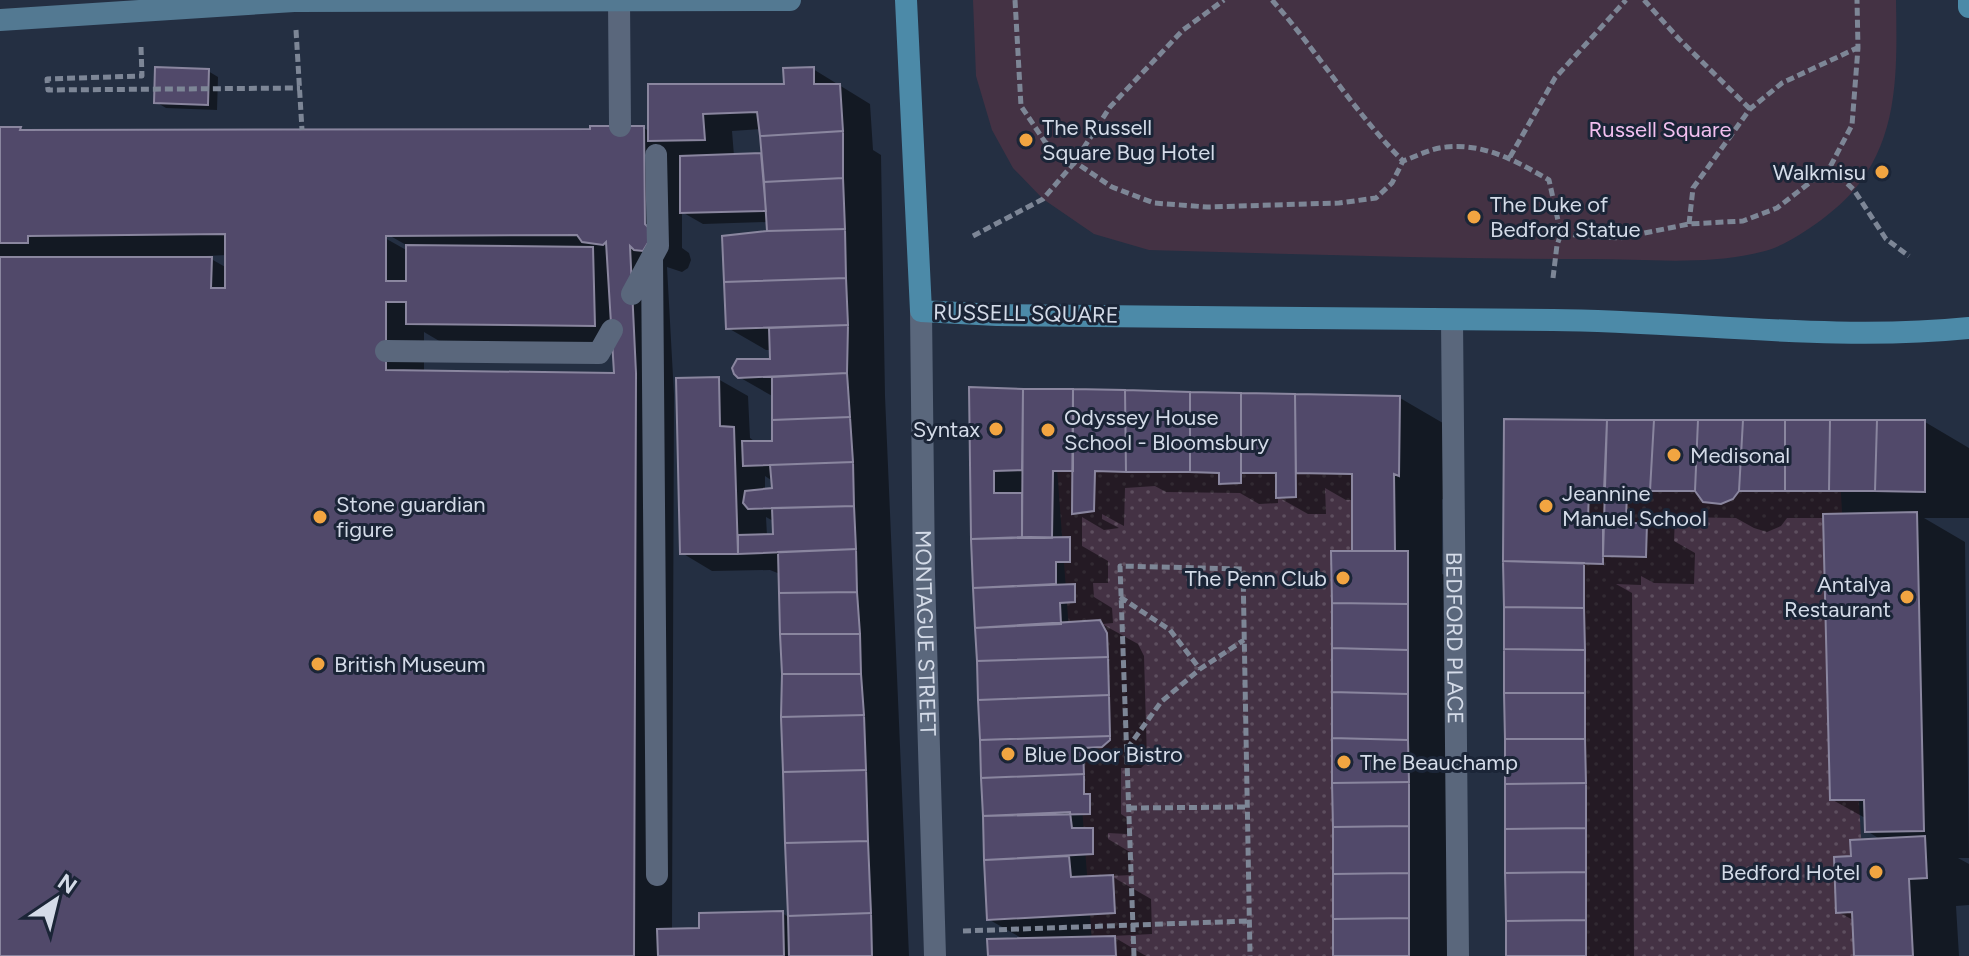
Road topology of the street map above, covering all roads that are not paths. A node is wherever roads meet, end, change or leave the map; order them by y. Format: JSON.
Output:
{"nodes":[{"id":1,"x":619,"y":0,"type":"edge"},
{"id":2,"x":790,"y":0,"type":"edge"},
{"id":3,"x":906,"y":0,"type":"edge"},
{"id":4,"x":1969,"y":0,"type":"edge"},
{"id":5,"x":1969,"y":7,"type":"edge"},
{"id":6,"x":0,"y":20,"type":"edge"},
{"id":7,"x":620,"y":126,"type":"dead end"},
{"id":8,"x":656,"y":155,"type":"dead end"},
{"id":9,"x":652,"y":257,"type":"junction"},
{"id":10,"x":632,"y":294,"type":"dead end"},
{"id":11,"x":921,"y":311,"type":"junction"},
{"id":12,"x":1452,"y":320,"type":"junction"},
{"id":13,"x":1969,"y":328,"type":"edge"},
{"id":14,"x":612,"y":330,"type":"dead end"},
{"id":15,"x":386,"y":351,"type":"dead end"},
{"id":16,"x":657,"y":875,"type":"dead end"},
{"id":17,"x":935,"y":956,"type":"edge"},
{"id":18,"x":1458,"y":956,"type":"edge"}],
"edges":[{"from":1,"to":2,"type":"main road"},
{"from":1,"to":6,"type":"main road"},
{"from":1,"to":7,"type":"street"},
{"from":3,"to":11,"type":"main road","name":"RUSSELL SQUARE"},
{"from":4,"to":5,"type":"main road"},
{"from":8,"to":9,"type":"street"},
{"from":9,"to":10,"type":"street"},
{"from":9,"to":16,"type":"street"},
{"from":11,"to":12,"type":"main road","name":"RUSSELL SQUARE"},
{"from":11,"to":17,"type":"street","name":"MONTAGUE STREET"},
{"from":12,"to":13,"type":"main road","name":"RUSSELL SQUARE"},
{"from":12,"to":18,"type":"street","name":"BEDFORD PLACE"},
{"from":14,"to":15,"type":"street"}]}
